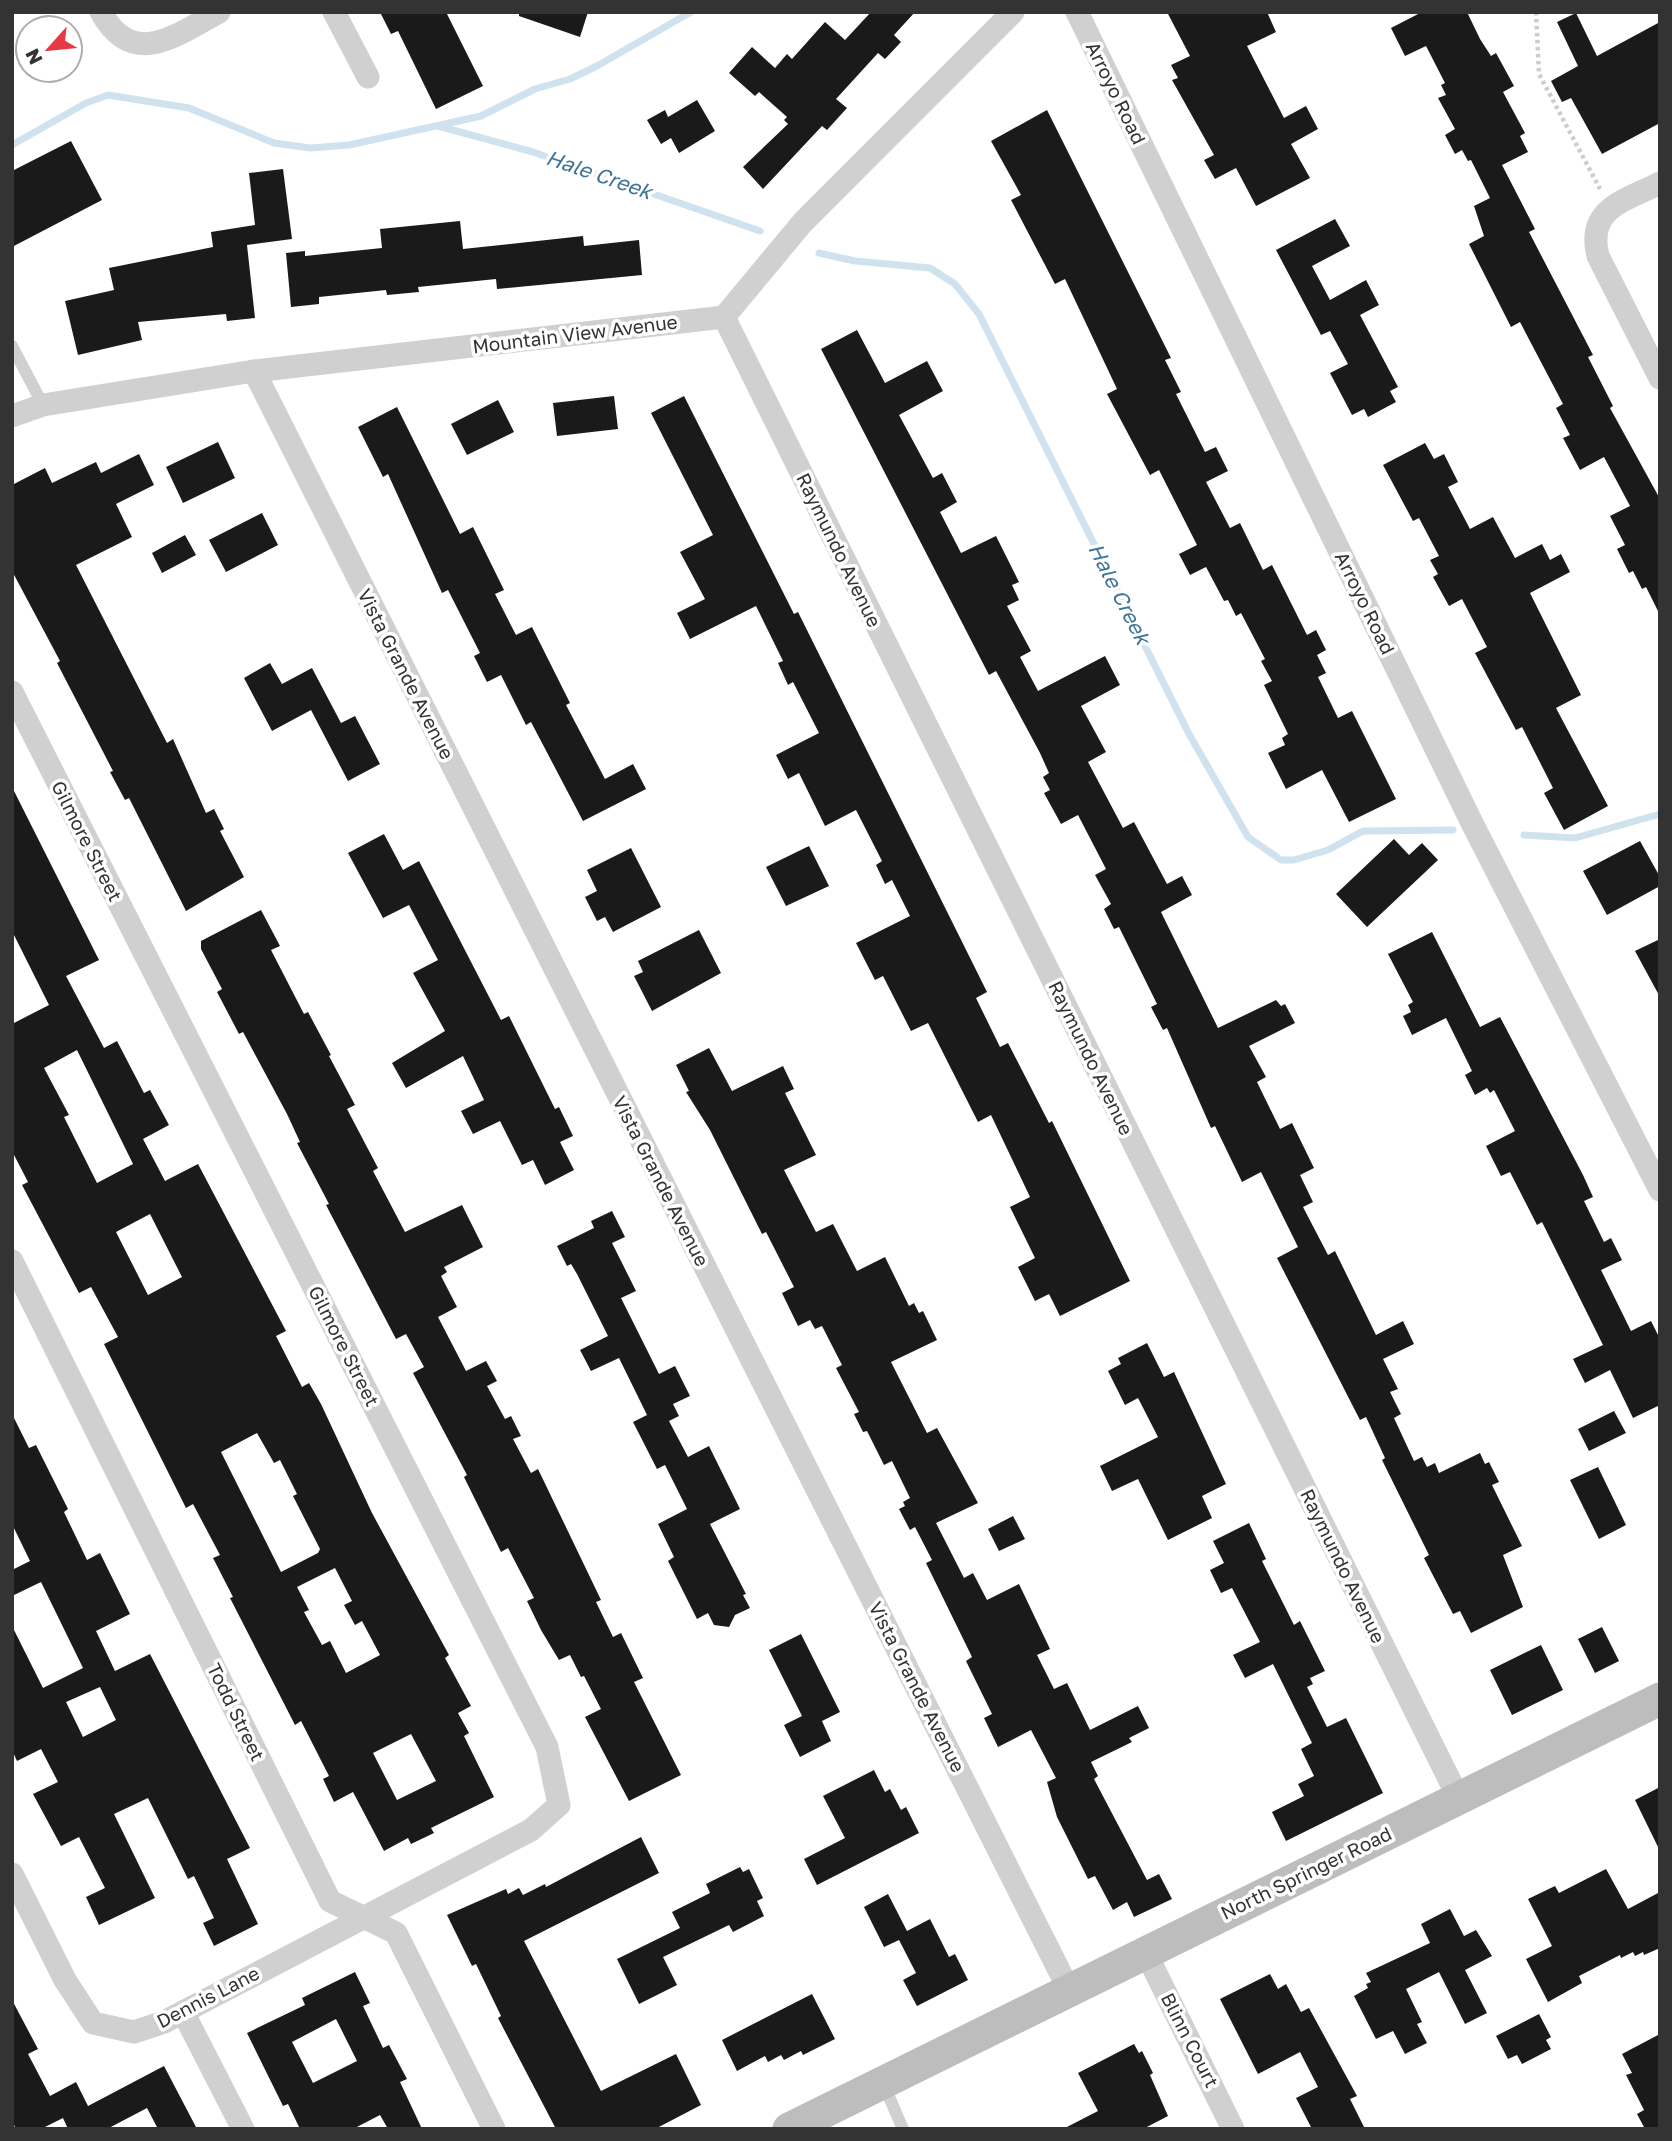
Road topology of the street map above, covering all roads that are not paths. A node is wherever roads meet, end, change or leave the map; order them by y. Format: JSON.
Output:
{"nodes":[{"id":1,"x":101,"y":12,"type":"edge"},
{"id":2,"x":219,"y":12,"type":"edge"},
{"id":3,"x":334,"y":12,"type":"edge"},
{"id":4,"x":1013,"y":12,"type":"edge"},
{"id":5,"x":1077,"y":12,"type":"edge"},
{"id":6,"x":368,"y":77,"type":"dead end"},
{"id":7,"x":1660,"y":183,"type":"edge"},
{"id":8,"x":724,"y":317,"type":"junction"},
{"id":9,"x":12,"y":346,"type":"edge"},
{"id":10,"x":254,"y":371,"type":"junction"},
{"id":11,"x":1660,"y":378,"type":"edge"},
{"id":12,"x":43,"y":405,"type":"junction"},
{"id":13,"x":12,"y":416,"type":"edge"},
{"id":14,"x":12,"y":692,"type":"edge"},
{"id":15,"x":1660,"y":1190,"type":"edge"},
{"id":16,"x":12,"y":1261,"type":"edge"},
{"id":17,"x":1660,"y":1699,"type":"edge"},
{"id":18,"x":1459,"y":1799,"type":"junction"},
{"id":19,"x":12,"y":1874,"type":"edge"},
{"id":20,"x":365,"y":1917,"type":"junction"},
{"id":21,"x":1145,"y":1951,"type":"junction"},
{"id":22,"x":1069,"y":1990,"type":"junction"},
{"id":23,"x":183,"y":2012,"type":"junction"},
{"id":24,"x":883,"y":2082,"type":"junction"},
{"id":25,"x":243,"y":2129,"type":"edge"},
{"id":26,"x":494,"y":2129,"type":"edge"},
{"id":27,"x":789,"y":2129,"type":"edge"},
{"id":28,"x":903,"y":2129,"type":"edge"},
{"id":29,"x":1233,"y":2129,"type":"edge"}],
"edges":[{"from":1,"to":2,"type":"street"},
{"from":3,"to":6,"type":"street"},
{"from":4,"to":8,"type":"street"},
{"from":5,"to":15,"type":"street","name":"Arroyo Road"},
{"from":7,"to":11,"type":"street"},
{"from":8,"to":10,"type":"street","name":"Mountain View Avenue"},
{"from":8,"to":18,"type":"street","name":"Raymundo Avenue"},
{"from":9,"to":12,"type":"lane"},
{"from":10,"to":12,"type":"street","name":"Mountain View Avenue"},
{"from":10,"to":22,"type":"street","name":"Vista Grande Avenue"},
{"from":12,"to":13,"type":"street","name":"Mountain View Avenue"},
{"from":14,"to":20,"type":"street","name":"Gilmore Street"},
{"from":16,"to":20,"type":"street","name":"Todd Street"},
{"from":17,"to":18,"type":"street","name":"North Springer Road"},
{"from":18,"to":21,"type":"street","name":"North Springer Road"},
{"from":19,"to":23,"type":"street","name":"Dennis Lane"},
{"from":20,"to":23,"type":"street","name":"Dennis Lane"},
{"from":20,"to":26,"type":"street","name":"Todd Street"},
{"from":21,"to":22,"type":"street","name":"North Springer Road"},
{"from":21,"to":29,"type":"street","name":"Blinn Court"},
{"from":22,"to":24,"type":"street","name":"North Springer Road"},
{"from":23,"to":25,"type":"street"},
{"from":24,"to":27,"type":"street","name":"North Springer Road"},
{"from":24,"to":28,"type":"lane"}]}
